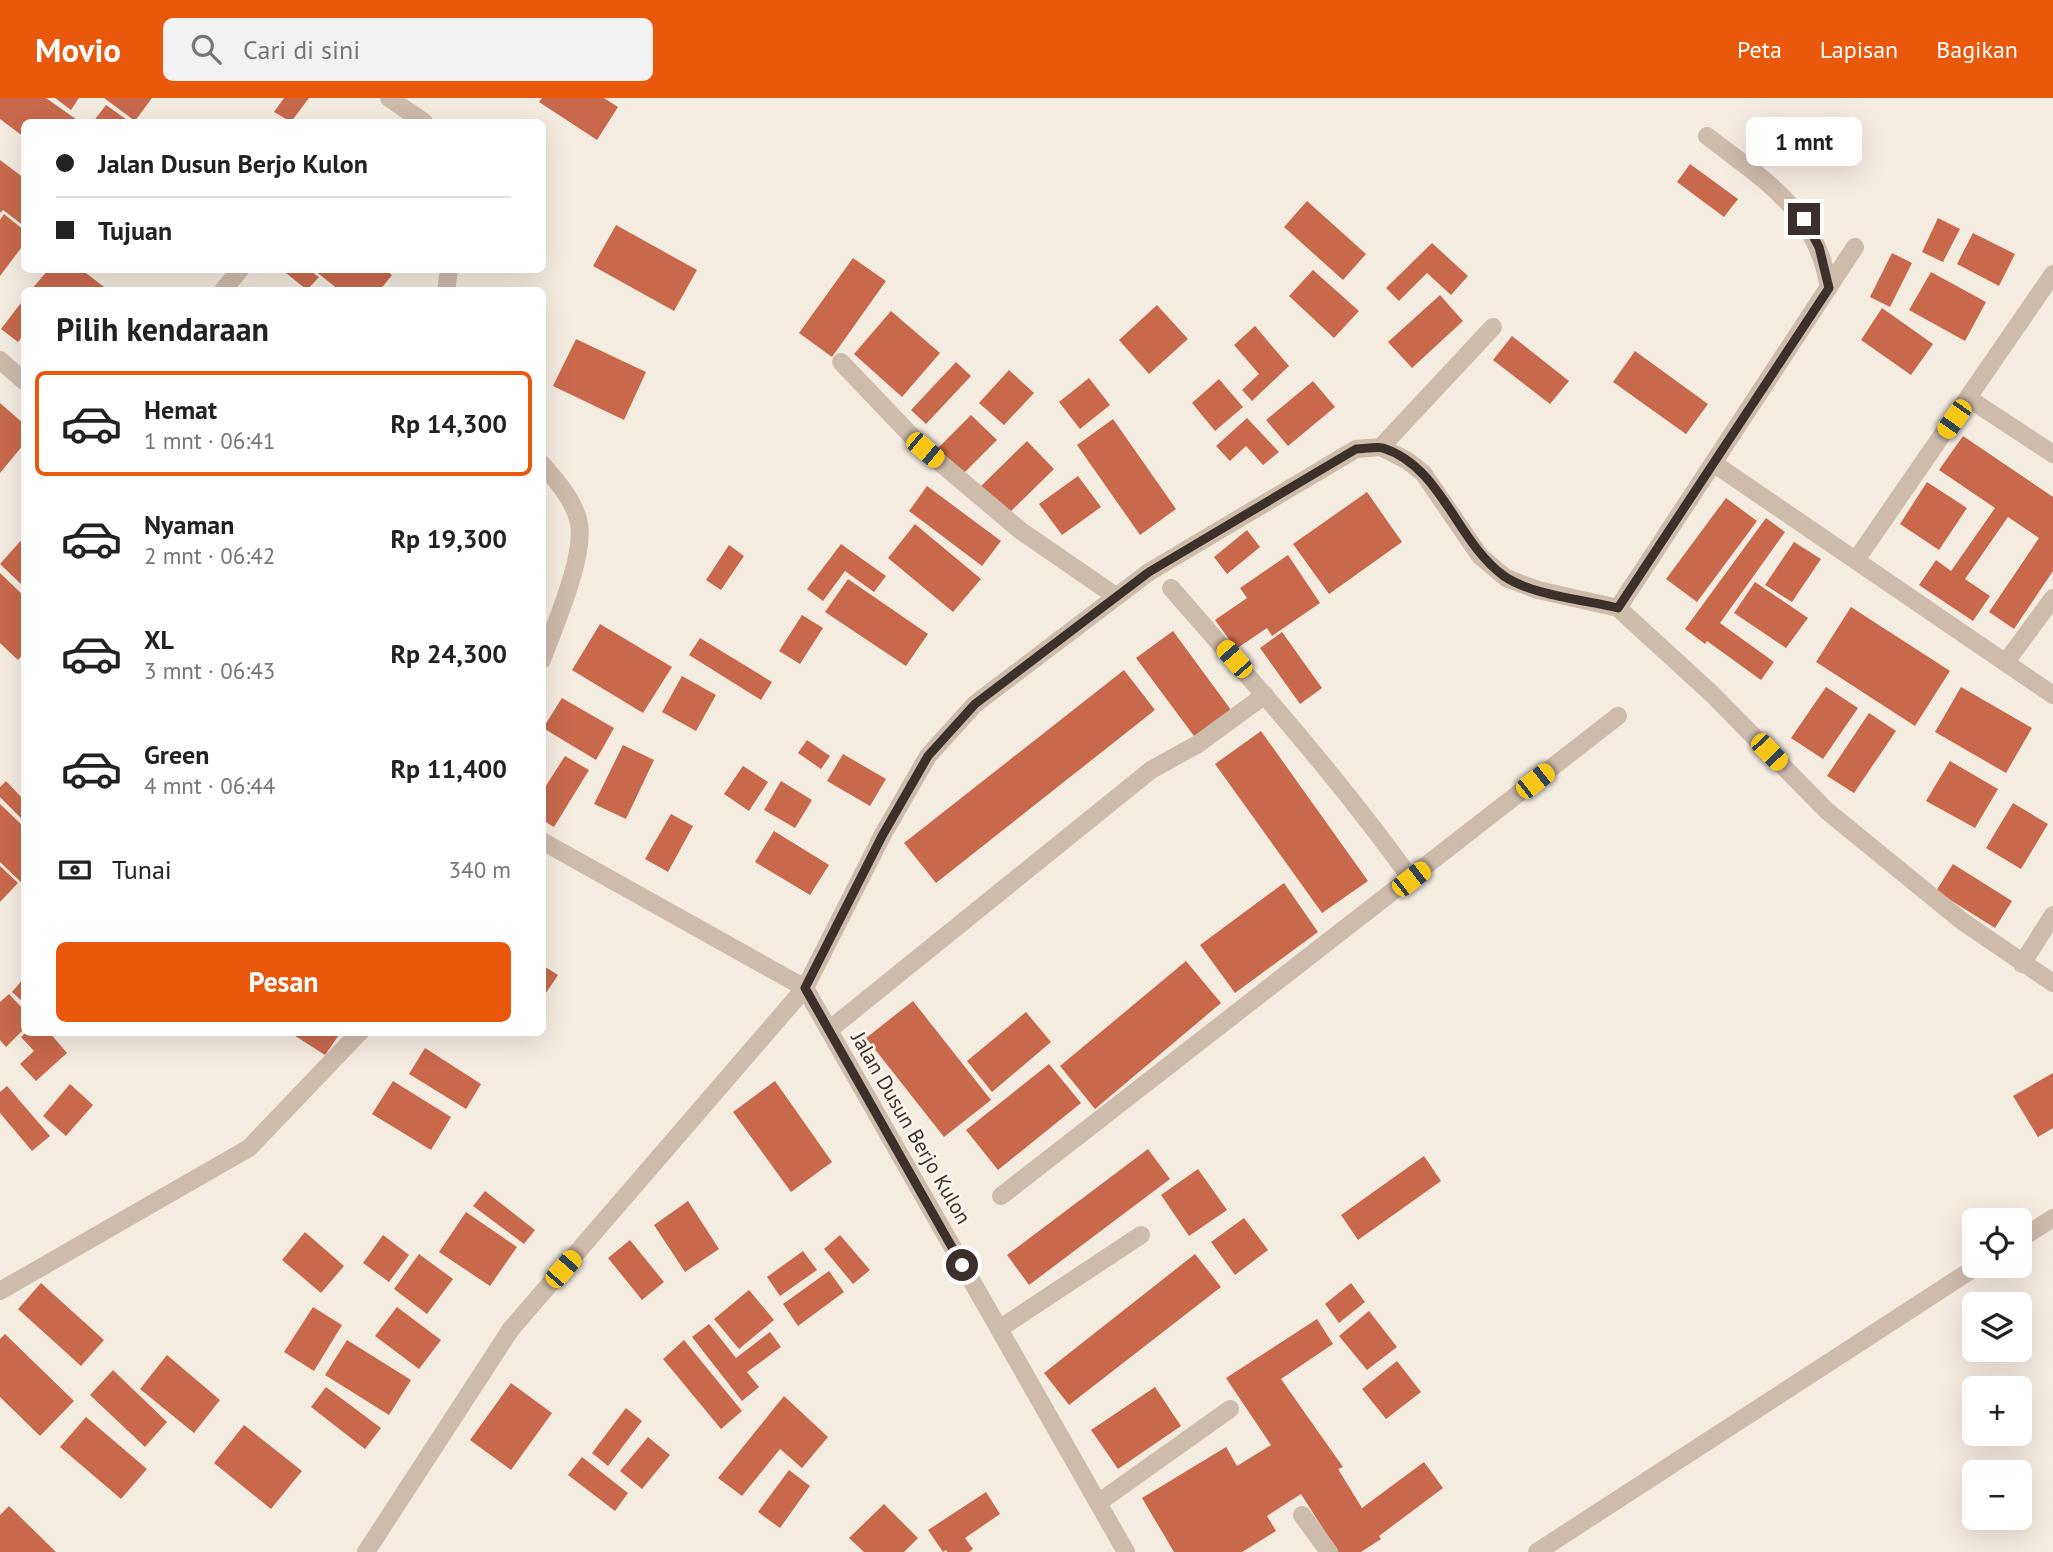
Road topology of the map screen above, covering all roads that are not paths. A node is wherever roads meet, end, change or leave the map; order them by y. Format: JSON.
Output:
{"nodes":[{"id":1,"x":389,"y":98,"type":"edge"},
{"id":2,"x":420,"y":119,"type":"edge"},
{"id":3,"x":1707,"y":136,"type":"dead end"},
{"id":4,"x":1856,"y":247,"type":"dead end"},
{"id":5,"x":237,"y":273,"type":"edge"},
{"id":6,"x":2053,"y":274,"type":"edge"},
{"id":7,"x":226,"y":287,"type":"edge"},
{"id":8,"x":1829,"y":288,"type":"junction"},
{"id":9,"x":1493,"y":327,"type":"dead end"},
{"id":10,"x":0,"y":360,"type":"edge"},
{"id":11,"x":841,"y":362,"type":"dead end"},
{"id":12,"x":21,"y":378,"type":"edge"},
{"id":13,"x":1968,"y":398,"type":"junction"},
{"id":14,"x":1381,"y":447,"type":"junction"},
{"id":15,"x":2053,"y":454,"type":"edge"},
{"id":16,"x":1713,"y":463,"type":"junction"},
{"id":17,"x":546,"y":469,"type":"edge"},
{"id":18,"x":1856,"y":560,"type":"junction"},
{"id":19,"x":1171,"y":587,"type":"dead end"},
{"id":20,"x":1117,"y":597,"type":"junction"},
{"id":21,"x":2053,"y":598,"type":"edge"},
{"id":22,"x":1618,"y":608,"type":"junction"},
{"id":23,"x":546,"y":648,"type":"edge"},
{"id":24,"x":2006,"y":662,"type":"junction"},
{"id":25,"x":1265,"y":695,"type":"junction"},
{"id":26,"x":2053,"y":695,"type":"edge"},
{"id":27,"x":1618,"y":716,"type":"dead end"},
{"id":28,"x":546,"y":843,"type":"edge"},
{"id":29,"x":1411,"y":879,"type":"junction"},
{"id":30,"x":2053,"y":915,"type":"edge"},
{"id":31,"x":2022,"y":964,"type":"junction"},
{"id":32,"x":2053,"y":983,"type":"edge"},
{"id":33,"x":805,"y":988,"type":"junction"},
{"id":34,"x":829,"y":1030,"type":"junction"},
{"id":35,"x":356,"y":1036,"type":"edge"},
{"id":36,"x":1000,"y":1196,"type":"dead end"},
{"id":37,"x":2053,"y":1218,"type":"edge"},
{"id":38,"x":2032,"y":1231,"type":"edge"},
{"id":39,"x":1141,"y":1235,"type":"dead end"},
{"id":40,"x":1962,"y":1276,"type":"edge"},
{"id":41,"x":0,"y":1291,"type":"edge"},
{"id":42,"x":999,"y":1329,"type":"junction"},
{"id":43,"x":1230,"y":1409,"type":"dead end"},
{"id":44,"x":1098,"y":1503,"type":"junction"},
{"id":45,"x":1302,"y":1515,"type":"dead end"},
{"id":46,"x":366,"y":1552,"type":"edge"},
{"id":47,"x":1126,"y":1552,"type":"edge"},
{"id":48,"x":1329,"y":1552,"type":"edge"},
{"id":49,"x":1537,"y":1552,"type":"edge"}],
"edges":[{"from":1,"to":2,"type":"street"},
{"from":3,"to":8,"type":"street"},
{"from":4,"to":8,"type":"street"},
{"from":5,"to":7,"type":"street"},
{"from":6,"to":13,"type":"street"},
{"from":8,"to":16,"type":"street"},
{"from":9,"to":14,"type":"street"},
{"from":10,"to":12,"type":"street"},
{"from":11,"to":20,"type":"street"},
{"from":13,"to":15,"type":"street"},
{"from":13,"to":18,"type":"street"},
{"from":14,"to":20,"type":"street"},
{"from":14,"to":22,"type":"street"},
{"from":16,"to":18,"type":"street"},
{"from":16,"to":22,"type":"street"},
{"from":17,"to":23,"type":"street"},
{"from":18,"to":24,"type":"street"},
{"from":19,"to":25,"type":"street"},
{"from":20,"to":33,"type":"street"},
{"from":21,"to":24,"type":"street"},
{"from":22,"to":31,"type":"street"},
{"from":24,"to":26,"type":"street"},
{"from":25,"to":29,"type":"street"},
{"from":25,"to":34,"type":"street"},
{"from":27,"to":29,"type":"street"},
{"from":28,"to":33,"type":"street"},
{"from":29,"to":36,"type":"street"},
{"from":30,"to":31,"type":"street"},
{"from":31,"to":32,"type":"street"},
{"from":33,"to":34,"type":"street","name":"Jalan Dusun Berjo Kulon"},
{"from":33,"to":46,"type":"street"},
{"from":34,"to":42,"type":"street","name":"Jalan Dusun Berjo Kulon"},
{"from":35,"to":41,"type":"street"},
{"from":37,"to":38,"type":"street"},
{"from":39,"to":42,"type":"street"},
{"from":40,"to":49,"type":"street"},
{"from":42,"to":44,"type":"street","name":"Jalan Dusun Berjo Kulon"},
{"from":43,"to":44,"type":"street"},
{"from":44,"to":47,"type":"street","name":"Jalan Dusun Berjo Kulon"},
{"from":45,"to":48,"type":"street"}]}
